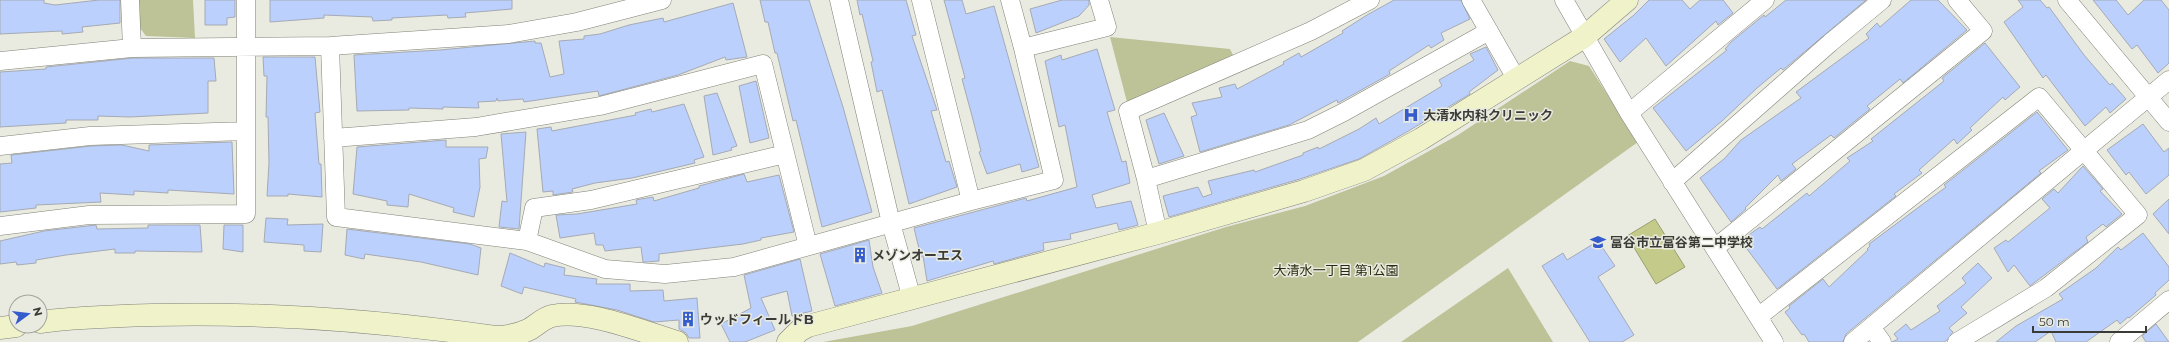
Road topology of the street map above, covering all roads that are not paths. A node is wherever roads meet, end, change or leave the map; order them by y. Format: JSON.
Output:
{"nodes":[{"id":1,"x":130,"y":0,"type":"edge"},
{"id":2,"x":246,"y":0,"type":"edge"},
{"id":3,"x":662,"y":0,"type":"edge"},
{"id":4,"x":839,"y":0,"type":"edge"},
{"id":5,"x":921,"y":0,"type":"edge"},
{"id":6,"x":1010,"y":0,"type":"edge"},
{"id":7,"x":1099,"y":0,"type":"edge"},
{"id":8,"x":1370,"y":0,"type":"edge"},
{"id":9,"x":1471,"y":0,"type":"edge"},
{"id":10,"x":1564,"y":0,"type":"edge"},
{"id":11,"x":1627,"y":0,"type":"edge"},
{"id":12,"x":1765,"y":0,"type":"edge"},
{"id":13,"x":1882,"y":0,"type":"edge"},
{"id":14,"x":1957,"y":0,"type":"edge"},
{"id":15,"x":2067,"y":0,"type":"edge"},
{"id":16,"x":1489,"y":31,"type":"junction"},
{"id":17,"x":1584,"y":37,"type":"junction"},
{"id":18,"x":330,"y":46,"type":"junction"},
{"id":19,"x":132,"y":48,"type":"junction"},
{"id":20,"x":245,"y":48,"type":"junction"},
{"id":21,"x":1023,"y":48,"type":"junction"},
{"id":22,"x":0,"y":61,"type":"edge"},
{"id":23,"x":1517,"y":80,"type":"junction"},
{"id":24,"x":2169,"y":80,"type":"edge"},
{"id":25,"x":2148,"y":97,"type":"junction"},
{"id":26,"x":1630,"y":113,"type":"junction"},
{"id":27,"x":2169,"y":122,"type":"edge"},
{"id":28,"x":246,"y":131,"type":"junction"},
{"id":29,"x":333,"y":138,"type":"junction"},
{"id":30,"x":0,"y":146,"type":"edge"},
{"id":31,"x":2084,"y":151,"type":"junction"},
{"id":32,"x":785,"y":154,"type":"junction"},
{"id":33,"x":1146,"y":179,"type":"junction"},
{"id":34,"x":1672,"y":182,"type":"junction"},
{"id":35,"x":971,"y":200,"type":"junction"},
{"id":36,"x":891,"y":223,"type":"junction"},
{"id":37,"x":0,"y":226,"type":"edge"},
{"id":38,"x":1158,"y":233,"type":"junction"},
{"id":39,"x":527,"y":241,"type":"junction"},
{"id":40,"x":808,"y":246,"type":"junction"},
{"id":41,"x":1715,"y":248,"type":"junction"},
{"id":42,"x":912,"y":299,"type":"junction"},
{"id":43,"x":2169,"y":300,"type":"edge"},
{"id":44,"x":1758,"y":317,"type":"junction"},
{"id":45,"x":48,"y":321,"type":"edge"},
{"id":46,"x":1871,"y":327,"type":"junction"},
{"id":47,"x":677,"y":342,"type":"edge"},
{"id":48,"x":788,"y":342,"type":"edge"},
{"id":49,"x":1774,"y":342,"type":"edge"},
{"id":50,"x":1853,"y":342,"type":"edge"},
{"id":51,"x":1882,"y":342,"type":"edge"},
{"id":52,"x":1957,"y":342,"type":"edge"},
{"id":53,"x":2119,"y":342,"type":"edge"}],
"edges":[{"from":1,"to":19,"type":"street"},
{"from":2,"to":20,"type":"street"},
{"from":3,"to":18,"type":"street"},
{"from":4,"to":36,"type":"street"},
{"from":5,"to":35,"type":"street"},
{"from":6,"to":21,"type":"street"},
{"from":7,"to":21,"type":"street"},
{"from":8,"to":33,"type":"street"},
{"from":9,"to":16,"type":"street"},
{"from":10,"to":17,"type":"street"},
{"from":11,"to":17,"type":"street"},
{"from":12,"to":26,"type":"street"},
{"from":13,"to":34,"type":"street"},
{"from":14,"to":41,"type":"street"},
{"from":15,"to":25,"type":"street"},
{"from":16,"to":23,"type":"street"},
{"from":16,"to":33,"type":"street"},
{"from":17,"to":23,"type":"street"},
{"from":17,"to":26,"type":"street"},
{"from":18,"to":20,"type":"street"},
{"from":18,"to":29,"type":"street"},
{"from":19,"to":20,"type":"street"},
{"from":19,"to":22,"type":"street"},
{"from":20,"to":28,"type":"street"},
{"from":21,"to":35,"type":"street"},
{"from":23,"to":38,"type":"street"},
{"from":24,"to":25,"type":"street"},
{"from":25,"to":27,"type":"street"},
{"from":25,"to":31,"type":"street"},
{"from":26,"to":34,"type":"street"},
{"from":28,"to":30,"type":"street"},
{"from":28,"to":37,"type":"street"},
{"from":29,"to":32,"type":"street"},
{"from":29,"to":39,"type":"street"},
{"from":31,"to":44,"type":"street"},
{"from":31,"to":46,"type":"street"},
{"from":31,"to":52,"type":"street"},
{"from":32,"to":39,"type":"street"},
{"from":32,"to":40,"type":"street"},
{"from":33,"to":38,"type":"street"},
{"from":34,"to":41,"type":"street"},
{"from":35,"to":36,"type":"street"},
{"from":36,"to":40,"type":"street"},
{"from":36,"to":42,"type":"street"},
{"from":38,"to":42,"type":"street"},
{"from":39,"to":40,"type":"street"},
{"from":41,"to":44,"type":"street"},
{"from":42,"to":48,"type":"street"},
{"from":43,"to":53,"type":"street"},
{"from":44,"to":49,"type":"street"},
{"from":45,"to":47,"type":"street"},
{"from":46,"to":50,"type":"street"},
{"from":46,"to":51,"type":"street"}]}
